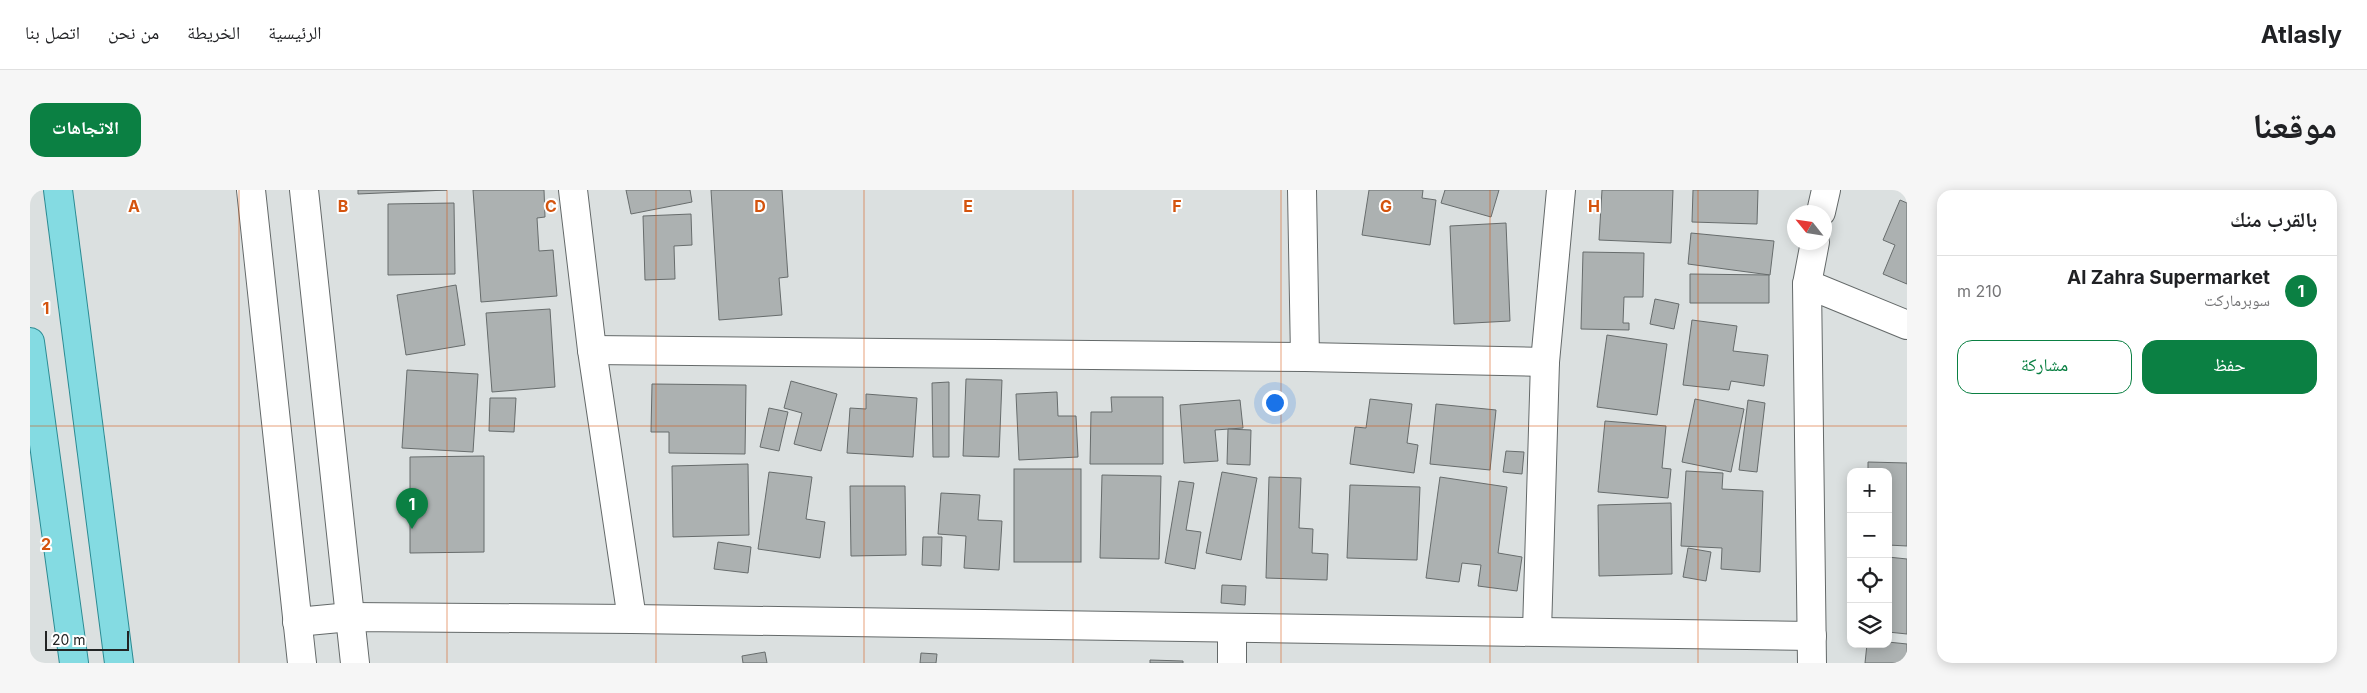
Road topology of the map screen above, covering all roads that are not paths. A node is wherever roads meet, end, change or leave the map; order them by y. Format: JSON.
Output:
{"nodes":[{"id":1,"x":58,"y":190,"type":"edge"},
{"id":2,"x":251,"y":190,"type":"edge"},
{"id":3,"x":304,"y":190,"type":"edge"},
{"id":4,"x":573,"y":190,"type":"edge"},
{"id":5,"x":1302,"y":190,"type":"edge"},
{"id":6,"x":1561,"y":190,"type":"edge"},
{"id":7,"x":1826,"y":190,"type":"edge"},
{"id":8,"x":1823,"y":205,"type":"edge"},
{"id":9,"x":1813,"y":250,"type":"edge"},
{"id":10,"x":1807,"y":284,"type":"junction"},
{"id":11,"x":1907,"y":324,"type":"edge"},
{"id":12,"x":30,"y":342,"type":"edge"},
{"id":13,"x":592,"y":350,"type":"junction"},
{"id":14,"x":1306,"y":357,"type":"junction"},
{"id":15,"x":1545,"y":362,"type":"junction"},
{"id":16,"x":350,"y":617,"type":"junction"},
{"id":17,"x":632,"y":619,"type":"junction"},
{"id":18,"x":297,"y":622,"type":"junction"},
{"id":19,"x":1232,"y":628,"type":"junction"},
{"id":20,"x":1537,"y":631,"type":"junction"},
{"id":21,"x":1812,"y":636,"type":"junction"},
{"id":22,"x":74,"y":663,"type":"edge"},
{"id":23,"x":119,"y":663,"type":"edge"},
{"id":24,"x":302,"y":663,"type":"edge"},
{"id":25,"x":355,"y":663,"type":"edge"},
{"id":26,"x":1232,"y":663,"type":"edge"},
{"id":27,"x":1812,"y":663,"type":"edge"}],
"edges":[{"from":1,"to":23,"type":"main road"},
{"from":2,"to":18,"type":"street"},
{"from":3,"to":16,"type":"street"},
{"from":4,"to":13,"type":"street"},
{"from":5,"to":14,"type":"street"},
{"from":6,"to":15,"type":"street"},
{"from":7,"to":8,"type":"street"},
{"from":9,"to":10,"type":"street"},
{"from":10,"to":11,"type":"street"},
{"from":10,"to":21,"type":"street"},
{"from":12,"to":22,"type":"main road"},
{"from":13,"to":14,"type":"street"},
{"from":13,"to":17,"type":"street"},
{"from":14,"to":15,"type":"street"},
{"from":15,"to":20,"type":"street"},
{"from":16,"to":17,"type":"street"},
{"from":16,"to":18,"type":"street"},
{"from":16,"to":25,"type":"street"},
{"from":17,"to":19,"type":"street"},
{"from":18,"to":24,"type":"street"},
{"from":19,"to":20,"type":"street"},
{"from":19,"to":26,"type":"street"},
{"from":20,"to":21,"type":"street"},
{"from":21,"to":27,"type":"street"}]}
